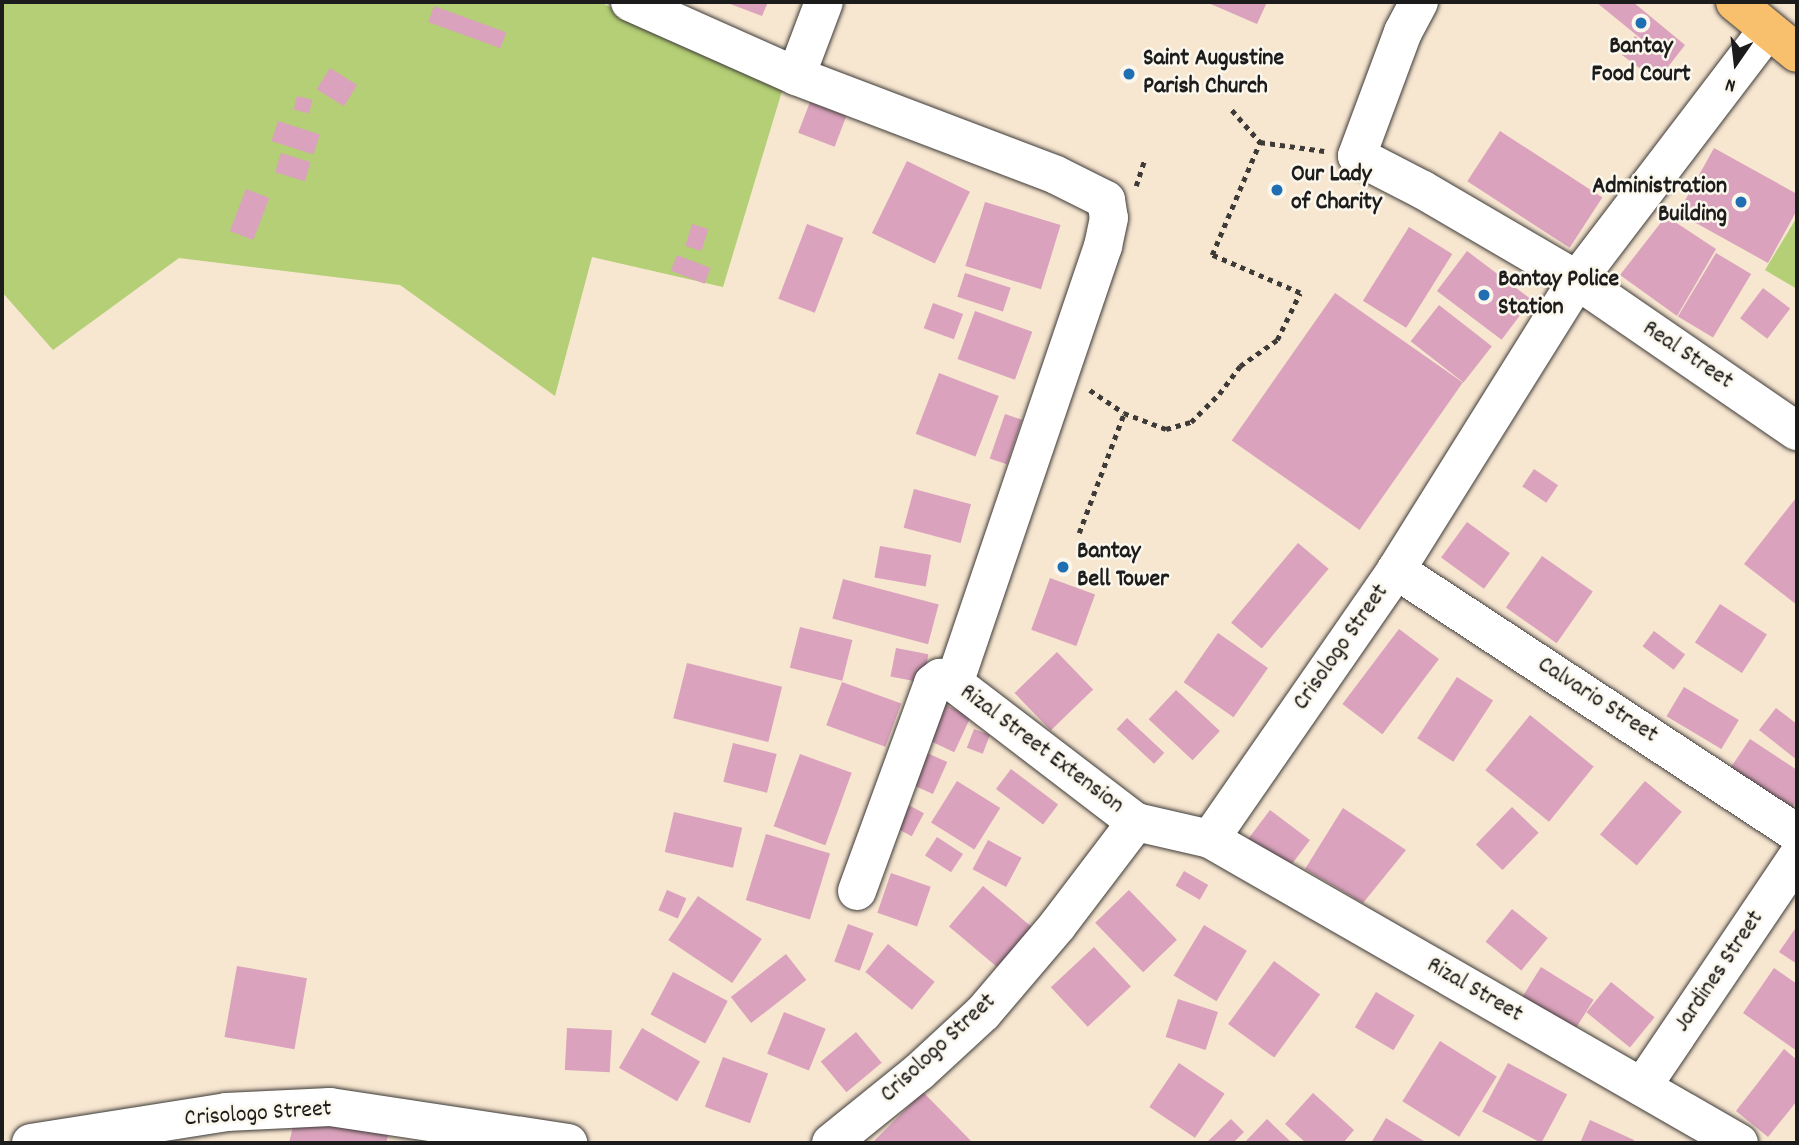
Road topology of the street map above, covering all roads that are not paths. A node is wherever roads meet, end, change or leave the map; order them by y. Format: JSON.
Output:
{"nodes":[{"id":1,"x":630,"y":2,"type":"edge"},
{"id":2,"x":824,"y":2,"type":"edge"},
{"id":3,"x":1419,"y":2,"type":"edge"},
{"id":4,"x":1755,"y":12,"type":"edge"},
{"id":5,"x":1797,"y":53,"type":"edge"},
{"id":6,"x":796,"y":76,"type":"junction"},
{"id":7,"x":1577,"y":281,"type":"junction"},
{"id":8,"x":1797,"y":431,"type":"edge"},
{"id":9,"x":1396,"y":570,"type":"junction"},
{"id":10,"x":950,"y":681,"type":"junction"},
{"id":11,"x":1136,"y":822,"type":"junction"},
{"id":12,"x":1797,"y":832,"type":"edge"},
{"id":13,"x":1210,"y":839,"type":"junction"},
{"id":14,"x":1797,"y":857,"type":"edge"},
{"id":15,"x":857,"y":891,"type":"dead end"},
{"id":16,"x":1642,"y":1087,"type":"junction"},
{"id":17,"x":31,"y":1143,"type":"edge"},
{"id":18,"x":568,"y":1143,"type":"edge"},
{"id":19,"x":831,"y":1143,"type":"edge"},
{"id":20,"x":1739,"y":1143,"type":"edge"}],
"edges":[{"from":1,"to":6,"type":"street"},
{"from":2,"to":6,"type":"street"},
{"from":3,"to":7,"type":"street","name":"Real Street"},
{"from":4,"to":5,"type":"highway"},
{"from":4,"to":7,"type":"street","name":"Crisologo Street"},
{"from":6,"to":10,"type":"street"},
{"from":7,"to":8,"type":"street","name":"Real Street"},
{"from":7,"to":9,"type":"street","name":"Crisologo Street"},
{"from":9,"to":12,"type":"street","name":"Calvario Street"},
{"from":9,"to":13,"type":"street","name":"Crisologo Street"},
{"from":10,"to":11,"type":"street","name":"Rizal Street Extension"},
{"from":10,"to":15,"type":"street"},
{"from":11,"to":13,"type":"street"},
{"from":11,"to":19,"type":"street","name":"Crisologo Street"},
{"from":13,"to":16,"type":"street","name":"Rizal Street"},
{"from":14,"to":16,"type":"street","name":"Jardines Street"},
{"from":16,"to":20,"type":"street","name":"Rizal Street"},
{"from":17,"to":18,"type":"street","name":"Crisologo Street"}]}
